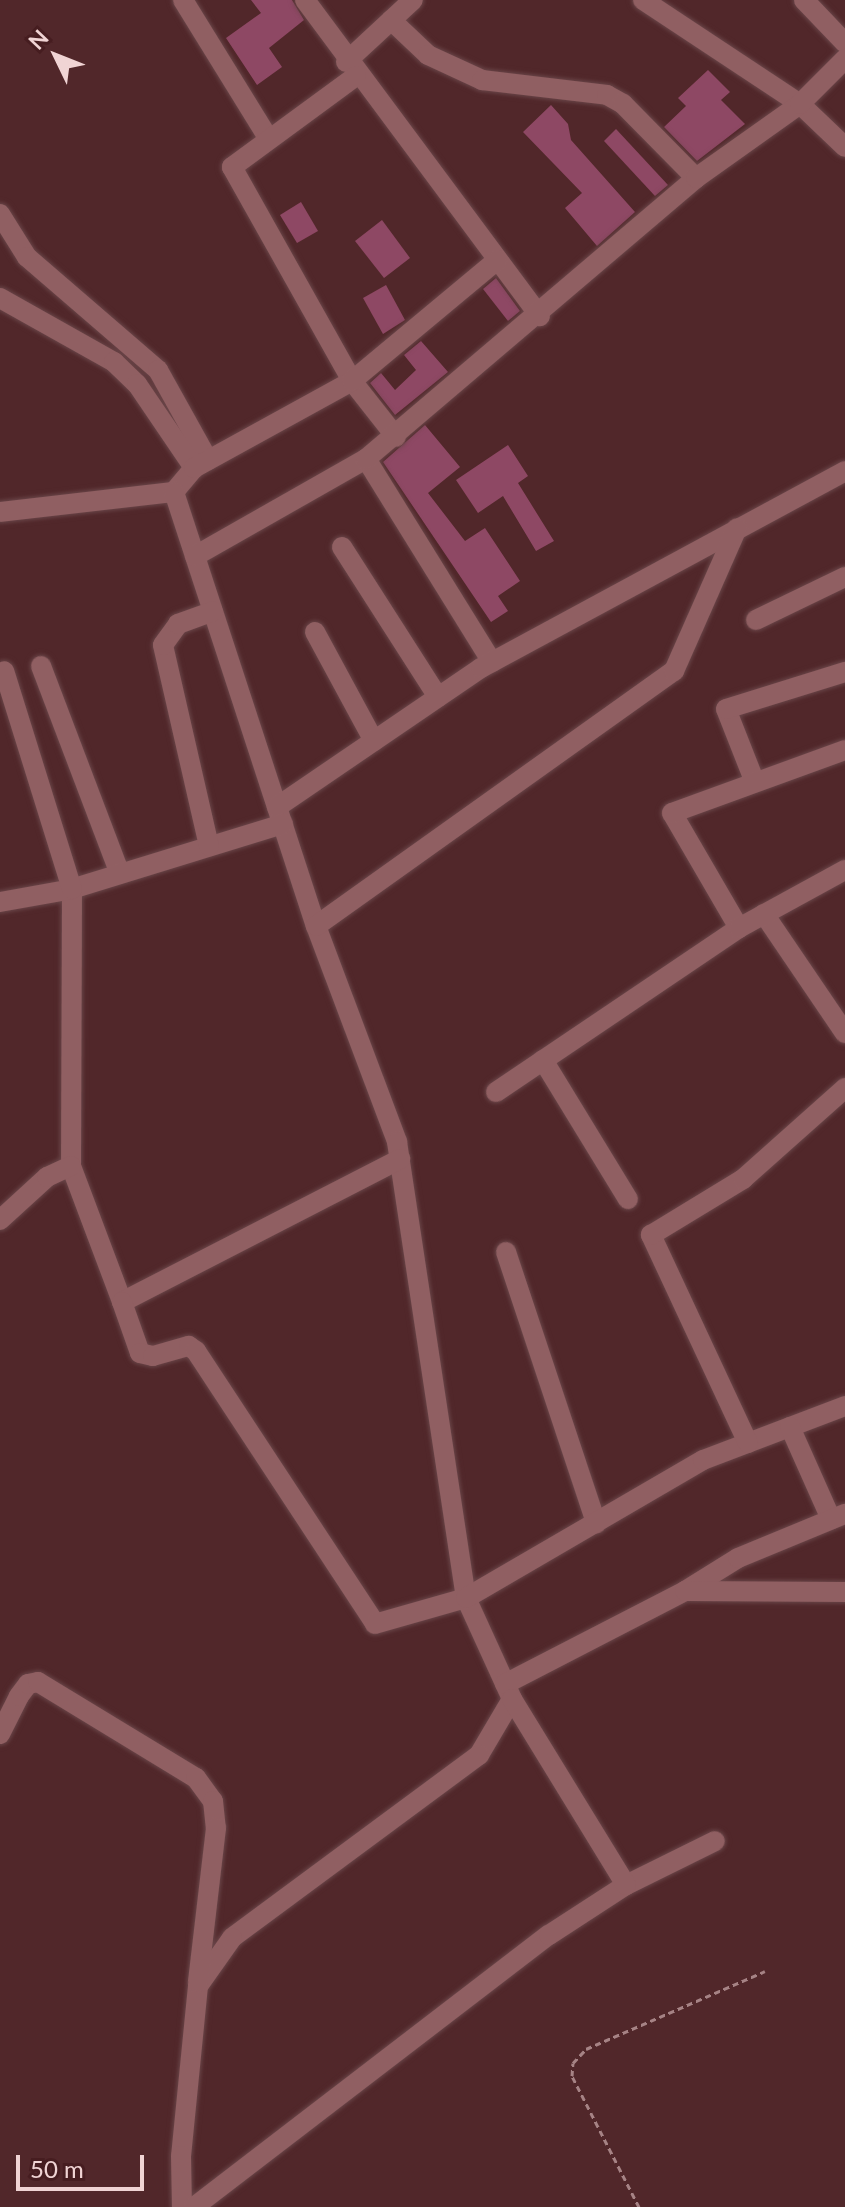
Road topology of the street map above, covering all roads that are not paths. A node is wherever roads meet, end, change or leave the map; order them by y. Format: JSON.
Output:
{"nodes":[{"id":1,"x":183,"y":0,"type":"edge"},
{"id":2,"x":305,"y":0,"type":"edge"},
{"id":3,"x":413,"y":0,"type":"edge"},
{"id":4,"x":643,"y":0,"type":"edge"},
{"id":5,"x":804,"y":0,"type":"edge"},
{"id":6,"x":391,"y":20,"type":"junction"},
{"id":7,"x":845,"y":43,"type":"edge"},
{"id":8,"x":845,"y":59,"type":"edge"},
{"id":9,"x":351,"y":69,"type":"junction"},
{"id":10,"x":800,"y":104,"type":"junction"},
{"id":11,"x":269,"y":139,"type":"junction"},
{"id":12,"x":845,"y":147,"type":"edge"},
{"id":13,"x":696,"y":178,"type":"junction"},
{"id":14,"x":0,"y":214,"type":"edge"},
{"id":15,"x":497,"y":260,"type":"junction"},
{"id":16,"x":0,"y":298,"type":"edge"},
{"id":17,"x":540,"y":316,"type":"junction"},
{"id":18,"x":352,"y":381,"type":"junction"},
{"id":19,"x":396,"y":437,"type":"junction"},
{"id":20,"x":366,"y":459,"type":"junction"},
{"id":21,"x":201,"y":464,"type":"junction"},
{"id":22,"x":845,"y":471,"type":"edge"},
{"id":23,"x":174,"y":492,"type":"junction"},
{"id":24,"x":0,"y":512,"type":"edge"},
{"id":25,"x":737,"y":528,"type":"junction"},
{"id":26,"x":342,"y":547,"type":"dead end"},
{"id":27,"x":195,"y":556,"type":"junction"},
{"id":28,"x":845,"y":577,"type":"edge"},
{"id":29,"x":213,"y":611,"type":"junction"},
{"id":30,"x":756,"y":620,"type":"dead end"},
{"id":31,"x":315,"y":632,"type":"dead end"},
{"id":32,"x":492,"y":662,"type":"junction"},
{"id":33,"x":41,"y":666,"type":"dead end"},
{"id":34,"x":4,"y":671,"type":"dead end"},
{"id":35,"x":845,"y":672,"type":"edge"},
{"id":36,"x":438,"y":697,"type":"junction"},
{"id":37,"x":374,"y":741,"type":"junction"},
{"id":38,"x":845,"y":750,"type":"edge"},
{"id":39,"x":754,"y":780,"type":"junction"},
{"id":40,"x":280,"y":815,"type":"junction"},
{"id":41,"x":209,"y":846,"type":"junction"},
{"id":42,"x":845,"y":870,"type":"edge"},
{"id":43,"x":120,"y":874,"type":"junction"},
{"id":44,"x":72,"y":889,"type":"junction"},
{"id":45,"x":0,"y":902,"type":"edge"},
{"id":46,"x":764,"y":914,"type":"junction"},
{"id":47,"x":316,"y":926,"type":"junction"},
{"id":48,"x":739,"y":928,"type":"junction"},
{"id":49,"x":845,"y":1033,"type":"edge"},
{"id":50,"x":543,"y":1060,"type":"junction"},
{"id":51,"x":845,"y":1088,"type":"edge"},
{"id":52,"x":496,"y":1092,"type":"dead end"},
{"id":53,"x":400,"y":1159,"type":"junction"},
{"id":54,"x":71,"y":1166,"type":"junction"},
{"id":55,"x":628,"y":1199,"type":"dead end"},
{"id":56,"x":0,"y":1220,"type":"edge"},
{"id":57,"x":506,"y":1252,"type":"dead end"},
{"id":58,"x":122,"y":1302,"type":"junction"},
{"id":59,"x":845,"y":1406,"type":"edge"},
{"id":60,"x":790,"y":1427,"type":"junction"},
{"id":61,"x":748,"y":1443,"type":"junction"},
{"id":62,"x":838,"y":1517,"type":"edge"},
{"id":63,"x":596,"y":1523,"type":"junction"},
{"id":64,"x":685,"y":1591,"type":"junction"},
{"id":65,"x":845,"y":1592,"type":"edge"},
{"id":66,"x":466,"y":1598,"type":"junction"},
{"id":67,"x":509,"y":1692,"type":"junction"},
{"id":68,"x":0,"y":1734,"type":"edge"},
{"id":69,"x":715,"y":1841,"type":"dead end"},
{"id":70,"x":626,"y":1885,"type":"junction"},
{"id":71,"x":198,"y":1986,"type":"junction"},
{"id":72,"x":182,"y":2207,"type":"edge"},
{"id":73,"x":194,"y":2207,"type":"edge"}],
"edges":[{"from":1,"to":11,"type":"street"},
{"from":2,"to":9,"type":"street"},
{"from":3,"to":6,"type":"street"},
{"from":4,"to":10,"type":"street"},
{"from":5,"to":7,"type":"street"},
{"from":6,"to":9,"type":"street"},
{"from":6,"to":13,"type":"street"},
{"from":8,"to":10,"type":"street"},
{"from":9,"to":11,"type":"street"},
{"from":9,"to":15,"type":"street"},
{"from":10,"to":12,"type":"street"},
{"from":10,"to":13,"type":"street"},
{"from":11,"to":18,"type":"street"},
{"from":13,"to":17,"type":"street"},
{"from":14,"to":21,"type":"street"},
{"from":15,"to":17,"type":"street"},
{"from":15,"to":18,"type":"street"},
{"from":16,"to":21,"type":"street"},
{"from":17,"to":19,"type":"street"},
{"from":18,"to":19,"type":"street"},
{"from":18,"to":21,"type":"street"},
{"from":19,"to":20,"type":"street"},
{"from":20,"to":27,"type":"street"},
{"from":20,"to":32,"type":"street"},
{"from":21,"to":23,"type":"street"},
{"from":22,"to":25,"type":"street"},
{"from":23,"to":24,"type":"street"},
{"from":23,"to":27,"type":"street"},
{"from":25,"to":32,"type":"street"},
{"from":25,"to":47,"type":"street"},
{"from":26,"to":36,"type":"street"},
{"from":27,"to":29,"type":"street"},
{"from":28,"to":30,"type":"street"},
{"from":29,"to":40,"type":"street"},
{"from":29,"to":41,"type":"street"},
{"from":31,"to":37,"type":"street"},
{"from":32,"to":36,"type":"street"},
{"from":33,"to":43,"type":"street"},
{"from":34,"to":44,"type":"street"},
{"from":35,"to":39,"type":"street"},
{"from":36,"to":37,"type":"street"},
{"from":37,"to":40,"type":"street"},
{"from":38,"to":39,"type":"street"},
{"from":39,"to":48,"type":"street"},
{"from":40,"to":41,"type":"street"},
{"from":40,"to":47,"type":"street"},
{"from":41,"to":43,"type":"street"},
{"from":42,"to":46,"type":"street"},
{"from":43,"to":44,"type":"street"},
{"from":44,"to":45,"type":"street"},
{"from":44,"to":54,"type":"street"},
{"from":46,"to":48,"type":"street"},
{"from":46,"to":49,"type":"street"},
{"from":47,"to":53,"type":"street"},
{"from":48,"to":50,"type":"street"},
{"from":50,"to":52,"type":"street"},
{"from":50,"to":55,"type":"street"},
{"from":51,"to":61,"type":"street"},
{"from":53,"to":58,"type":"street"},
{"from":53,"to":66,"type":"street"},
{"from":54,"to":56,"type":"street"},
{"from":54,"to":58,"type":"street"},
{"from":57,"to":63,"type":"street"},
{"from":58,"to":66,"type":"street"},
{"from":59,"to":60,"type":"street"},
{"from":60,"to":61,"type":"street"},
{"from":60,"to":62,"type":"street"},
{"from":61,"to":63,"type":"street"},
{"from":62,"to":64,"type":"street"},
{"from":63,"to":66,"type":"street"},
{"from":64,"to":65,"type":"street"},
{"from":64,"to":67,"type":"street"},
{"from":66,"to":67,"type":"street"},
{"from":67,"to":70,"type":"street"},
{"from":67,"to":71,"type":"street"},
{"from":68,"to":71,"type":"street"},
{"from":69,"to":70,"type":"street"},
{"from":70,"to":73,"type":"street"},
{"from":71,"to":72,"type":"street"}]}
